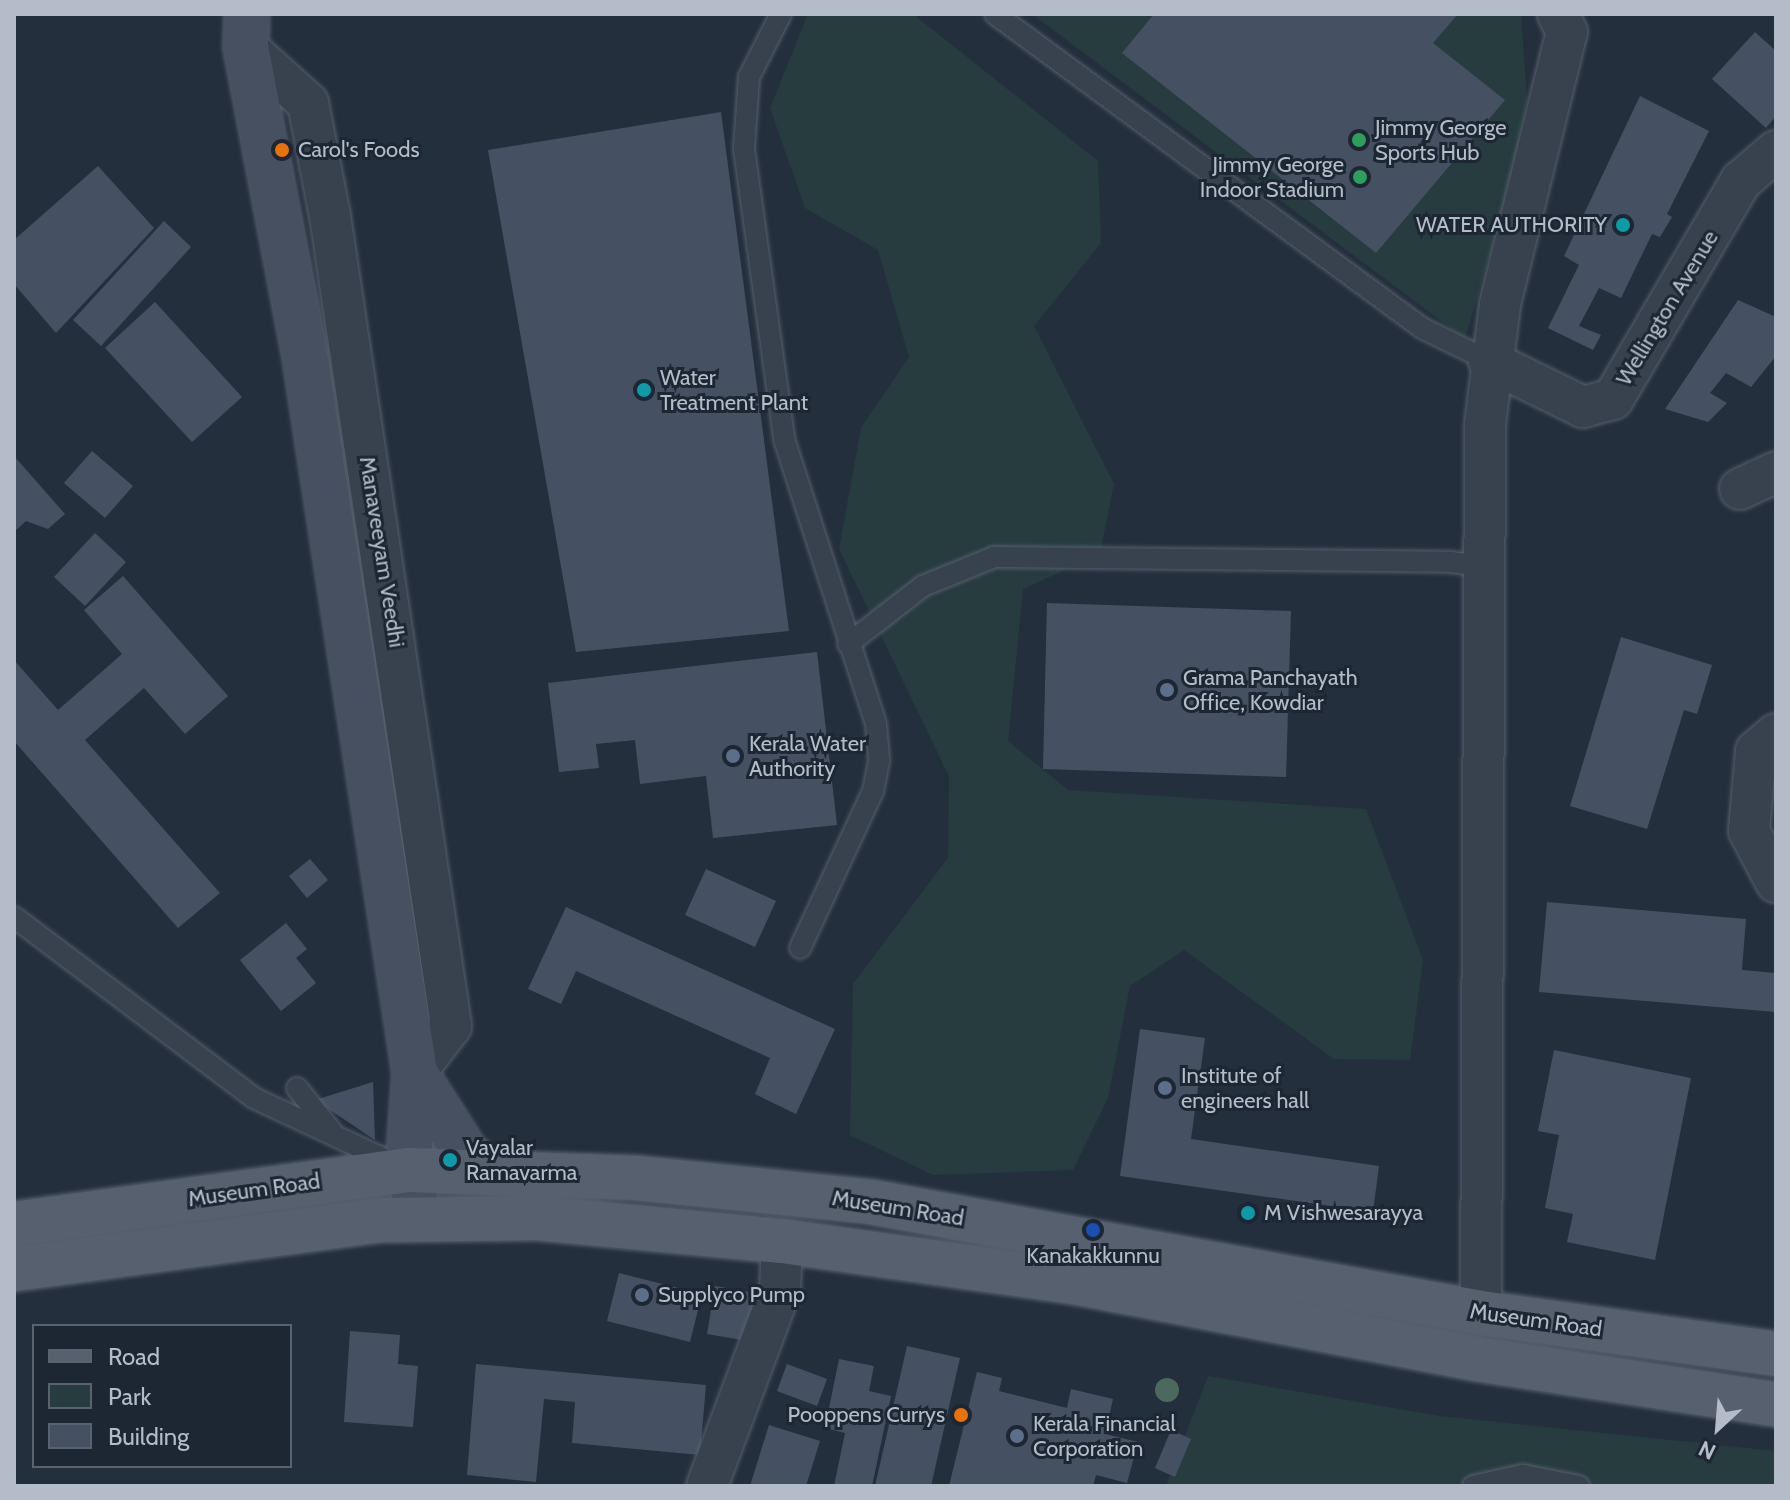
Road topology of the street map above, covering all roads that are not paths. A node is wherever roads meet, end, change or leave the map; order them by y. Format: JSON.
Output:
{"nodes":[{"id":1,"x":781,"y":14,"type":"edge"},
{"id":2,"x":995,"y":14,"type":"edge"},
{"id":3,"x":1558,"y":14,"type":"edge"},
{"id":4,"x":240,"y":25,"type":"edge"},
{"id":5,"x":1776,"y":151,"type":"edge"},
{"id":6,"x":1489,"y":361,"type":"junction"},
{"id":7,"x":1776,"y":472,"type":"edge"},
{"id":8,"x":1740,"y":489,"type":"dead end"},
{"id":9,"x":1488,"y":567,"type":"junction"},
{"id":10,"x":848,"y":644,"type":"junction"},
{"id":11,"x":1776,"y":734,"type":"edge"},
{"id":12,"x":1776,"y":882,"type":"edge"},
{"id":13,"x":14,"y":917,"type":"edge"},
{"id":14,"x":800,"y":948,"type":"dead end"},
{"id":15,"x":415,"y":1073,"type":"junction"},
{"id":16,"x":297,"y":1088,"type":"dead end"},
{"id":17,"x":335,"y":1135,"type":"junction"},
{"id":18,"x":408,"y":1170,"type":"junction"},
{"id":19,"x":491,"y":1172,"type":"junction"},
{"id":20,"x":420,"y":1219,"type":"junction"},
{"id":21,"x":14,"y":1224,"type":"edge"},
{"id":22,"x":782,"y":1241,"type":"junction"},
{"id":23,"x":14,"y":1269,"type":"edge"},
{"id":24,"x":1481,"y":1313,"type":"junction"},
{"id":25,"x":1776,"y":1354,"type":"edge"},
{"id":26,"x":1776,"y":1404,"type":"edge"},
{"id":27,"x":707,"y":1486,"type":"edge"},
{"id":28,"x":1473,"y":1486,"type":"edge"},
{"id":29,"x":1579,"y":1486,"type":"edge"}],
"edges":[{"from":1,"to":10,"type":"lane"},
{"from":2,"to":6,"type":"lane"},
{"from":3,"to":6,"type":"street"},
{"from":4,"to":15,"type":"main road","name":"Manaveeyam Veedhi"},
{"from":5,"to":6,"type":"street","name":"Wellington Avenue"},
{"from":6,"to":9,"type":"street"},
{"from":7,"to":8,"type":"street"},
{"from":9,"to":10,"type":"lane"},
{"from":9,"to":24,"type":"street"},
{"from":10,"to":14,"type":"lane"},
{"from":11,"to":12,"type":"street"},
{"from":13,"to":17,"type":"lane"},
{"from":15,"to":18,"type":"main road","name":"Manaveeyam Veedhi"},
{"from":15,"to":19,"type":"main road"},
{"from":16,"to":17,"type":"lane"},
{"from":17,"to":18,"type":"lane"},
{"from":18,"to":19,"type":"main road","name":"Museum Road"},
{"from":18,"to":20,"type":"main road","name":"Manaveeyam Veedhi"},
{"from":18,"to":21,"type":"main road","name":"Museum Road"},
{"from":19,"to":24,"type":"main road","name":"Museum Road"},
{"from":20,"to":22,"type":"main road","name":"Museum Road"},
{"from":20,"to":23,"type":"main road","name":"Museum Road"},
{"from":22,"to":26,"type":"main road","name":"Museum Road"},
{"from":22,"to":27,"type":"street"},
{"from":24,"to":25,"type":"main road","name":"Museum Road"},
{"from":28,"to":29,"type":"lane"}]}
